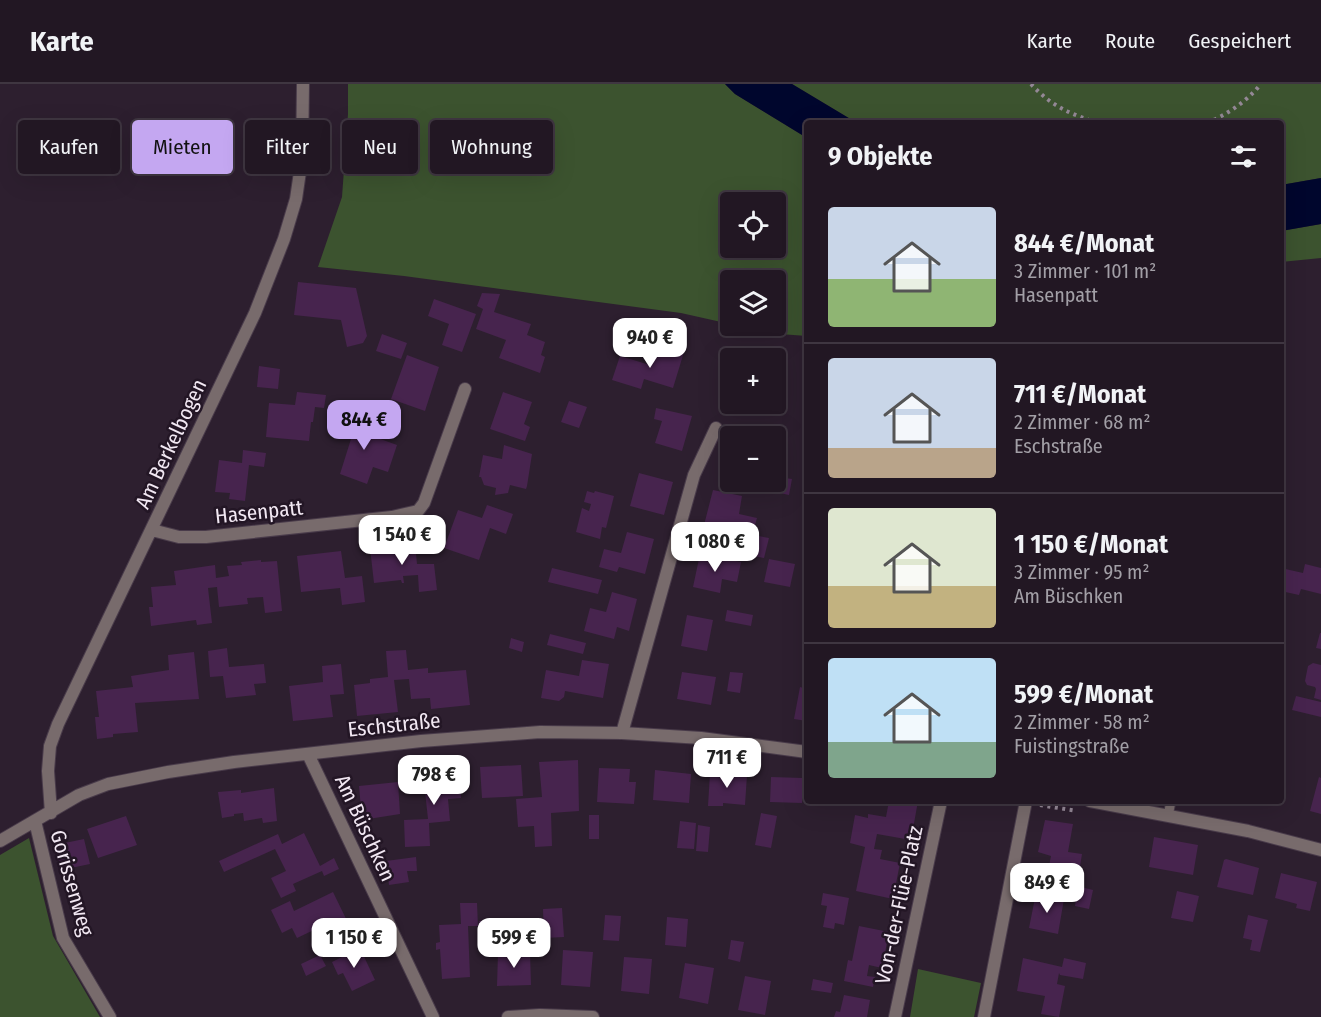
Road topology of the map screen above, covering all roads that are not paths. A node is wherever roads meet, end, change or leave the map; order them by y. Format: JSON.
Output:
{"nodes":[{"id":1,"x":303,"y":84,"type":"edge"},
{"id":2,"x":465,"y":389,"type":"dead end"},
{"id":3,"x":716,"y":428,"type":"dead end"},
{"id":4,"x":152,"y":530,"type":"junction"},
{"id":5,"x":622,"y":732,"type":"junction"},
{"id":6,"x":804,"y":752,"type":"edge"},
{"id":7,"x":308,"y":754,"type":"junction"},
{"id":8,"x":939,"y":804,"type":"edge"},
{"id":9,"x":1025,"y":804,"type":"edge"},
{"id":10,"x":1106,"y":804,"type":"edge"},
{"id":11,"x":1170,"y":804,"type":"edge"},
{"id":12,"x":51,"y":813,"type":"junction"},
{"id":13,"x":1168,"y":816,"type":"junction"},
{"id":14,"x":35,"y":821,"type":"junction"},
{"id":15,"x":0,"y":841,"type":"edge"},
{"id":16,"x":1321,"y":850,"type":"edge"},
{"id":17,"x":110,"y":1017,"type":"edge"},
{"id":18,"x":433,"y":1017,"type":"edge"},
{"id":19,"x":508,"y":1017,"type":"edge"},
{"id":20,"x":592,"y":1017,"type":"edge"},
{"id":21,"x":895,"y":1017,"type":"edge"},
{"id":22,"x":984,"y":1017,"type":"edge"}],
"edges":[{"from":1,"to":4,"type":"street","name":"Am Berkelbogen"},
{"from":2,"to":4,"type":"street","name":"Hasenpatt"},
{"from":3,"to":5,"type":"street"},
{"from":4,"to":12,"type":"street","name":"Am Berkelbogen"},
{"from":5,"to":6,"type":"street","name":"Eschstraße"},
{"from":5,"to":7,"type":"street","name":"Eschstraße"},
{"from":7,"to":12,"type":"street","name":"Eschstraße"},
{"from":7,"to":18,"type":"street","name":"Am Büschken"},
{"from":8,"to":21,"type":"street","name":"Von-der-Flüe-Platz"},
{"from":9,"to":22,"type":"street"},
{"from":10,"to":13,"type":"street"},
{"from":11,"to":13,"type":"lane"},
{"from":12,"to":14,"type":"street","name":"Eschstraße"},
{"from":13,"to":16,"type":"street"},
{"from":14,"to":15,"type":"street","name":"Eschstraße"},
{"from":14,"to":17,"type":"street","name":"Gorissenweg"},
{"from":19,"to":20,"type":"street"}]}
